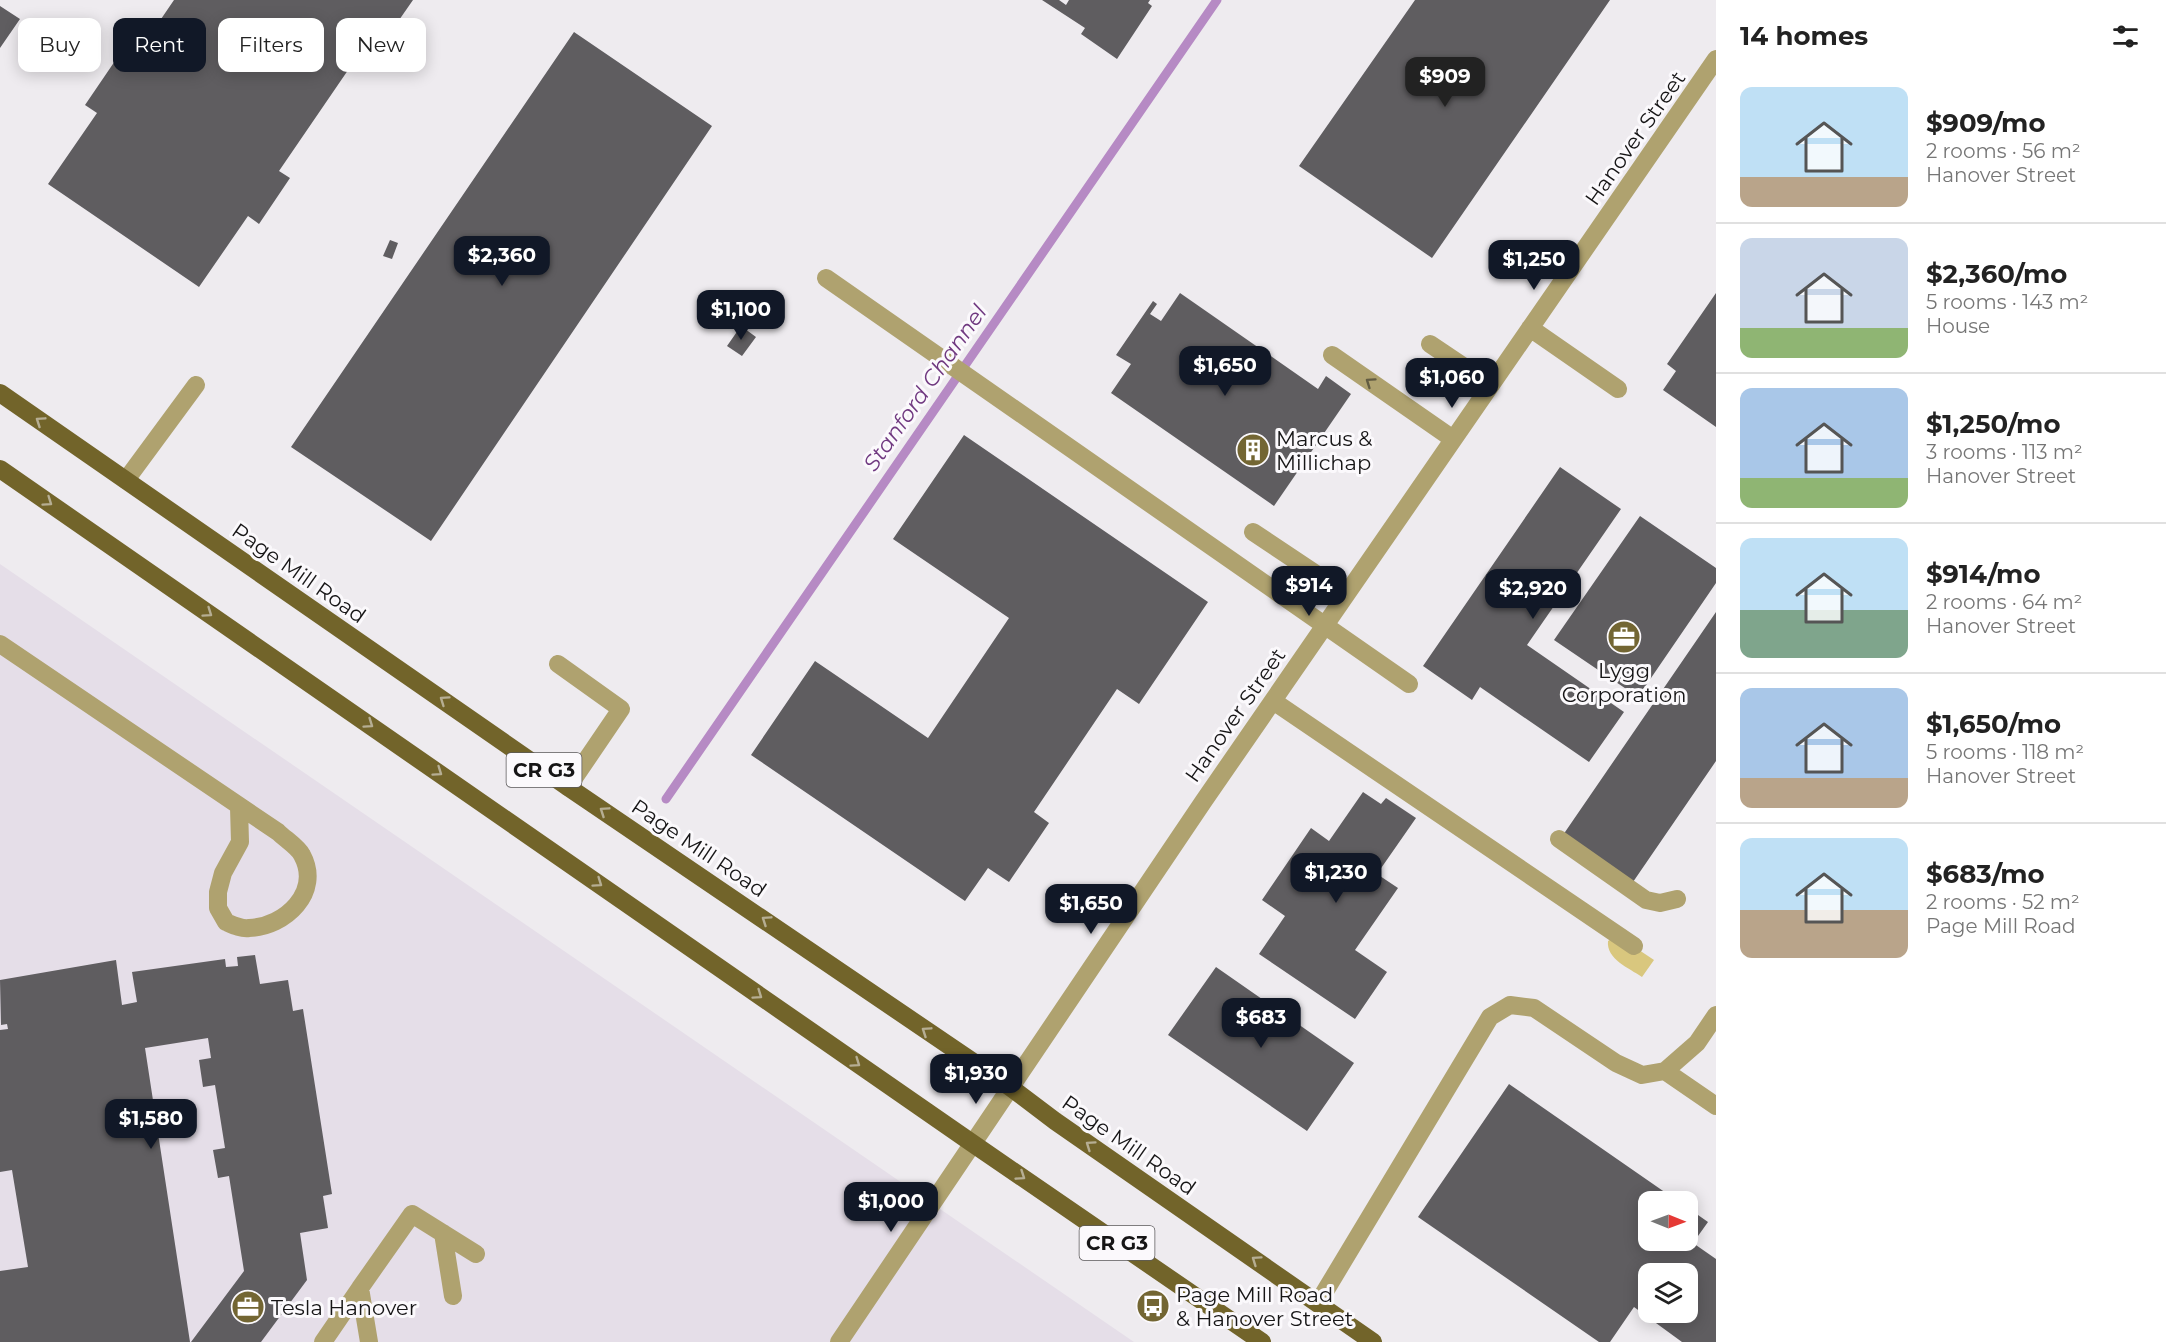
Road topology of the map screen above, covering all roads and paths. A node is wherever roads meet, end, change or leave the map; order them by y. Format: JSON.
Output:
{"nodes":[{"id":1,"x":1716,"y":59,"type":"edge"},
{"id":2,"x":825,"y":278,"type":"dead end"},
{"id":3,"x":1530,"y":328,"type":"junction"},
{"id":4,"x":1430,"y":344,"type":"dead end"},
{"id":5,"x":1332,"y":355,"type":"dead end"},
{"id":6,"x":196,"y":385,"type":"dead end"},
{"id":7,"x":1491,"y":385,"type":"junction"},
{"id":8,"x":1618,"y":389,"type":"dead end"},
{"id":9,"x":0,"y":393,"type":"edge"},
{"id":10,"x":1453,"y":439,"type":"junction"},
{"id":11,"x":0,"y":469,"type":"edge"},
{"id":12,"x":126,"y":480,"type":"junction"},
{"id":13,"x":1252,"y":532,"type":"dead end"},
{"id":14,"x":1346,"y":594,"type":"junction"},
{"id":15,"x":1324,"y":626,"type":"junction"},
{"id":16,"x":0,"y":644,"type":"edge"},
{"id":17,"x":558,"y":664,"type":"dead end"},
{"id":18,"x":1409,"y":684,"type":"dead end"},
{"id":19,"x":1273,"y":701,"type":"junction"},
{"id":20,"x":568,"y":787,"type":"junction"},
{"id":21,"x":239,"y":807,"type":"junction"},
{"id":22,"x":1559,"y":839,"type":"dead end"},
{"id":23,"x":1677,"y":898,"type":"dead end"},
{"id":24,"x":1634,"y":945,"type":"dead end"},
{"id":25,"x":1716,"y":1015,"type":"edge"},
{"id":26,"x":1665,"y":1071,"type":"junction"},
{"id":27,"x":1010,"y":1087,"type":"junction"},
{"id":28,"x":1716,"y":1106,"type":"edge"},
{"id":29,"x":972,"y":1143,"type":"junction"},
{"id":30,"x":443,"y":1233,"type":"junction"},
{"id":31,"x":476,"y":1254,"type":"dead end"},
{"id":32,"x":360,"y":1288,"type":"junction"},
{"id":33,"x":453,"y":1296,"type":"dead end"},
{"id":34,"x":1318,"y":1303,"type":"junction"},
{"id":35,"x":323,"y":1342,"type":"edge"},
{"id":36,"x":369,"y":1342,"type":"edge"},
{"id":37,"x":839,"y":1342,"type":"edge"},
{"id":38,"x":1262,"y":1342,"type":"edge"},
{"id":39,"x":1372,"y":1342,"type":"edge"}],
"edges":[{"from":1,"to":3,"type":"street","name":"Hanover Street"},
{"from":2,"to":15,"type":"street"},
{"from":3,"to":7,"type":"street","name":"Hanover Street"},
{"from":3,"to":8,"type":"street"},
{"from":4,"to":7,"type":"street"},
{"from":10,"to":5,"type":"street","one_way":true},
{"from":6,"to":12,"type":"street"},
{"from":7,"to":10,"type":"street","name":"Hanover Street"},
{"from":12,"to":9,"type":"main road","name":"Page Mill Road","number":"CR G3","one_way":true},
{"from":10,"to":14,"type":"street","name":"Hanover Street"},
{"from":11,"to":29,"type":"main road","number":"CR G3","one_way":true},
{"from":20,"to":12,"type":"main road","name":"Page Mill Road","number":"CR G3","one_way":true},
{"from":13,"to":14,"type":"street"},
{"from":14,"to":15,"type":"street","name":"Hanover Street"},
{"from":15,"to":18,"type":"street"},
{"from":15,"to":19,"type":"street","name":"Hanover Street"},
{"from":16,"to":21,"type":"street"},
{"from":17,"to":20,"type":"street"},
{"from":19,"to":24,"type":"street"},
{"from":19,"to":27,"type":"street","name":"Hanover Street"},
{"from":27,"to":20,"type":"main road","name":"Page Mill Road","number":"CR G3","one_way":true},
{"from":21,"to":21,"type":"street"},
{"from":22,"to":23,"type":"street"},
{"from":25,"to":26,"type":"street"},
{"from":26,"to":28,"type":"street"},
{"from":26,"to":34,"type":"street"},
{"from":27,"to":29,"type":"street","name":"Hanover Street"},
{"from":34,"to":27,"type":"main road","name":"Page Mill Road","number":"CR G3","one_way":true},
{"from":29,"to":37,"type":"street","name":"Hanover Street"},
{"from":29,"to":38,"type":"main road","number":"CR G3","one_way":true},
{"from":30,"to":31,"type":"street"},
{"from":30,"to":32,"type":"street"},
{"from":30,"to":33,"type":"street"},
{"from":32,"to":35,"type":"street"},
{"from":32,"to":36,"type":"street"},
{"from":34,"to":39,"type":"main road","name":"Page Mill Road","number":"CR G3"}]}
